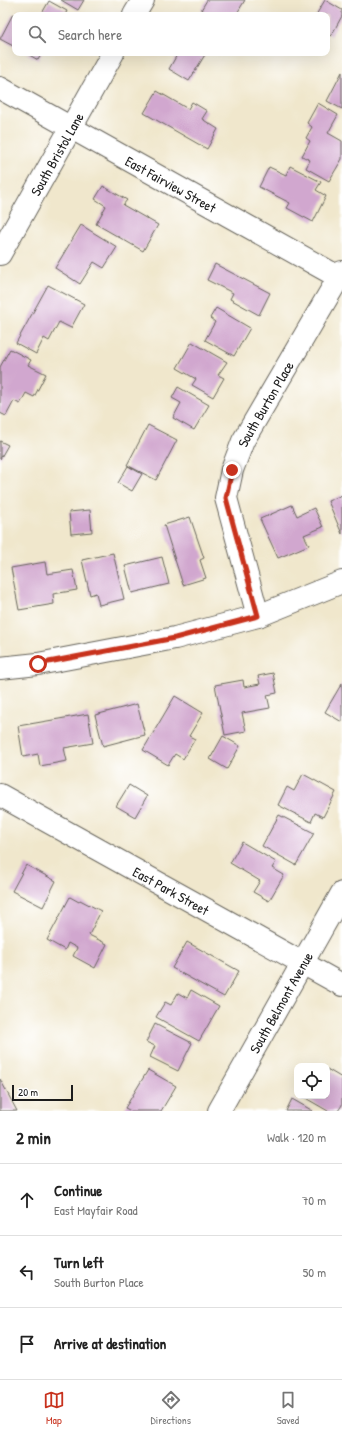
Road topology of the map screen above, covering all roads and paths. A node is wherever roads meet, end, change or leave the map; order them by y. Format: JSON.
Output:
{"nodes":[{"id":1,"x":143,"y":0,"type":"edge"},
{"id":2,"x":136,"y":12,"type":"edge"},
{"id":3,"x":111,"y":56,"type":"edge"},
{"id":4,"x":0,"y":88,"type":"edge"},
{"id":5,"x":71,"y":128,"type":"junction"},
{"id":6,"x":0,"y":254,"type":"edge"},
{"id":7,"x":341,"y":276,"type":"edge"},
{"id":8,"x":342,"y":582,"type":"edge"},
{"id":9,"x":258,"y":616,"type":"junction"},
{"id":10,"x":0,"y":668,"type":"edge"},
{"id":11,"x":0,"y":795,"type":"edge"},
{"id":12,"x":342,"y":893,"type":"edge"},
{"id":13,"x":303,"y":963,"type":"junction"},
{"id":14,"x":342,"y":985,"type":"edge"},
{"id":15,"x":220,"y":1111,"type":"edge"}],
"edges":[{"from":1,"to":2,"type":"street"},
{"from":3,"to":5,"type":"street","name":"South Bristol Lane"},
{"from":4,"to":5,"type":"street","name":"East Fairview Street"},
{"from":5,"to":6,"type":"street","name":"South Bristol Lane"},
{"from":5,"to":7,"type":"street","name":"East Fairview Street"},
{"from":7,"to":9,"type":"street","name":"South Burton Place"},
{"from":8,"to":9,"type":"street"},
{"from":9,"to":10,"type":"street"},
{"from":11,"to":13,"type":"street","name":"East Park Street"},
{"from":12,"to":13,"type":"street","name":"South Belmont Avenue"},
{"from":13,"to":14,"type":"street","name":"East Park Street"},
{"from":13,"to":15,"type":"street","name":"South Belmont Avenue"}]}
